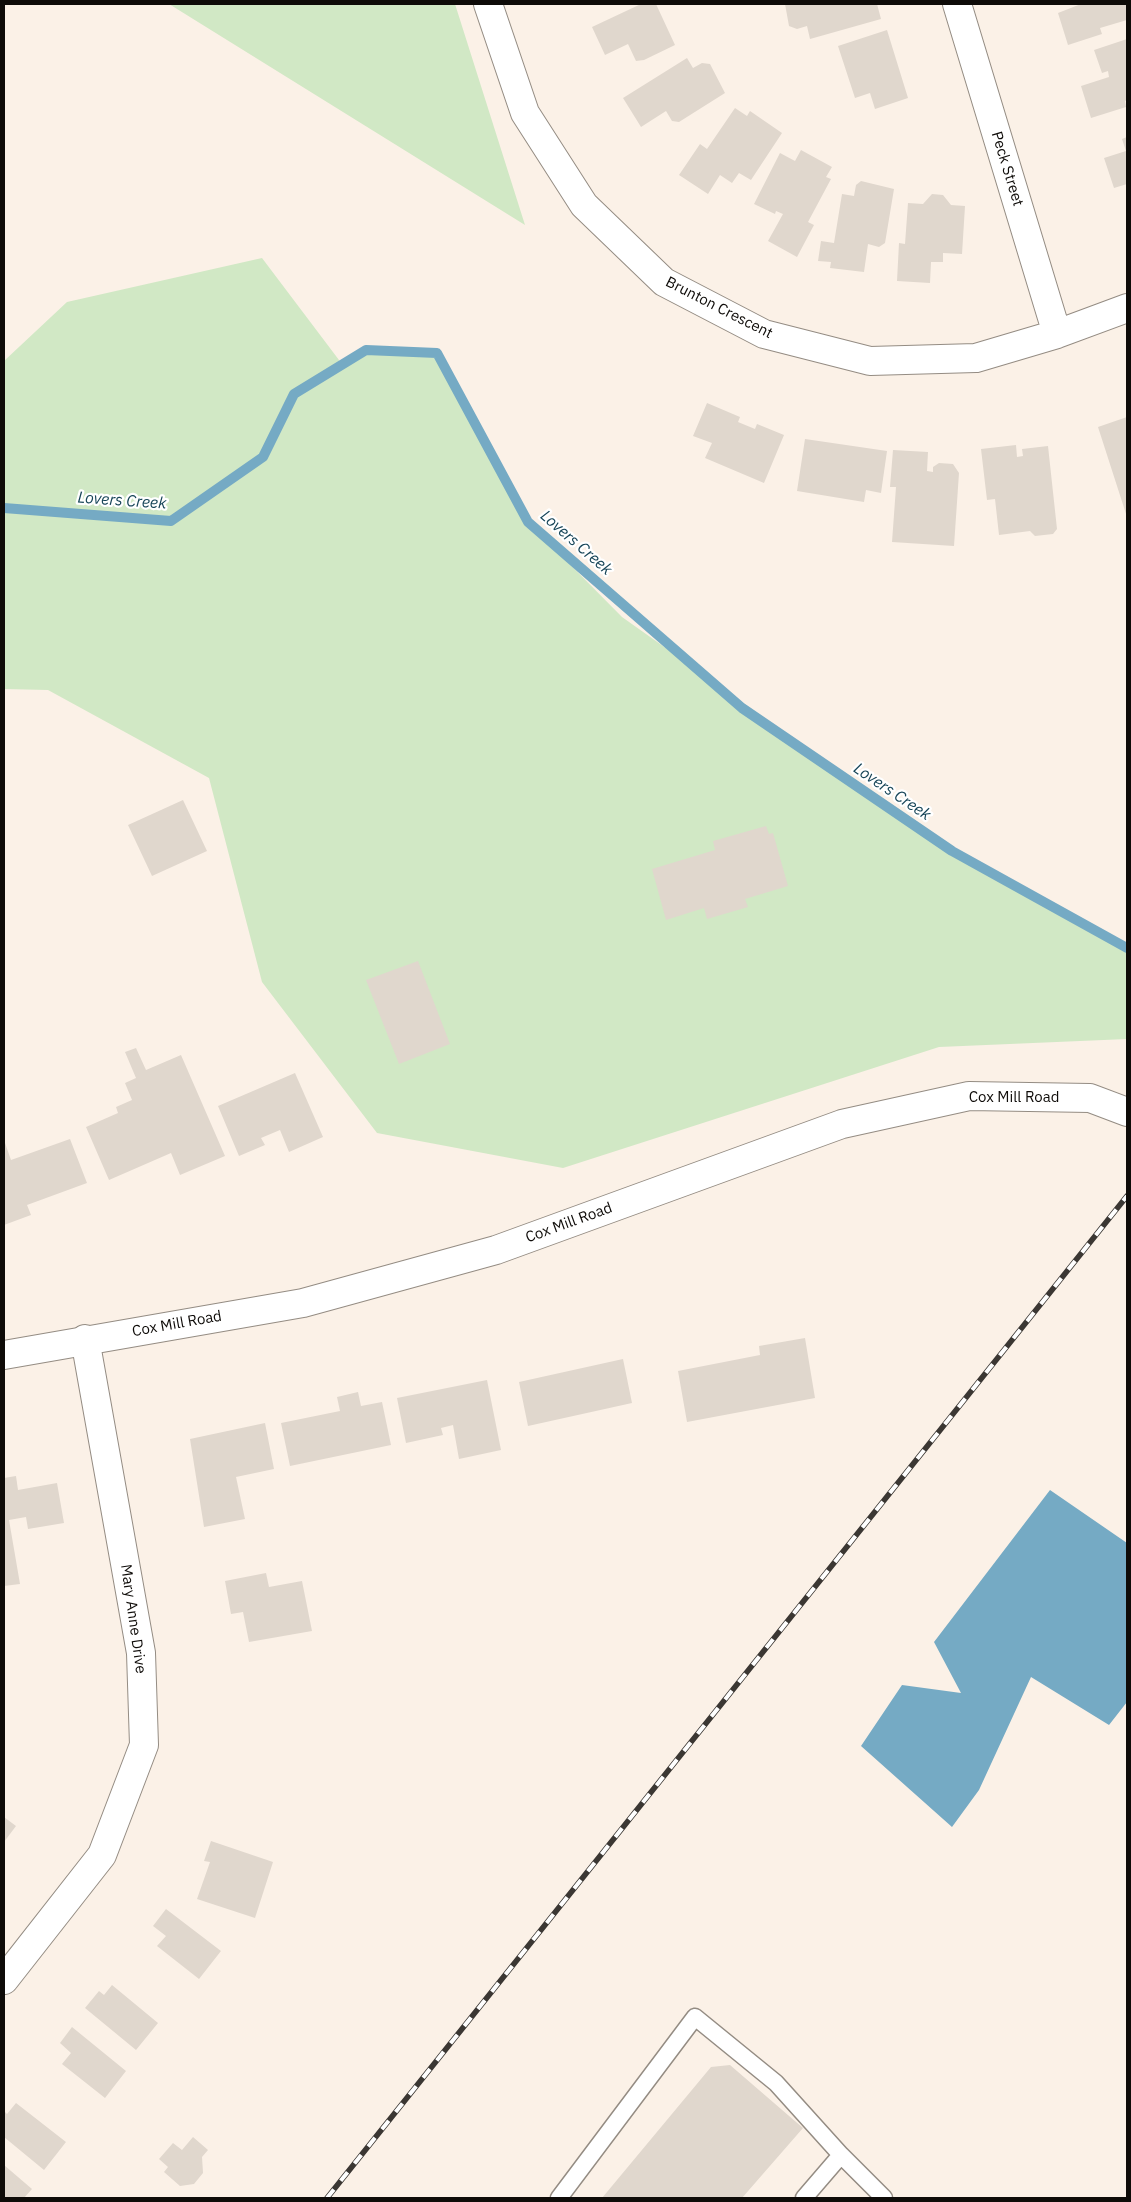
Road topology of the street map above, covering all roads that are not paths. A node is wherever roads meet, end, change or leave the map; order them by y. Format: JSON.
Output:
{"nodes":[{"id":1,"x":488,"y":4,"type":"edge"},
{"id":2,"x":957,"y":4,"type":"edge"},
{"id":3,"x":1127,"y":308,"type":"edge"},
{"id":4,"x":1057,"y":334,"type":"junction"},
{"id":5,"x":1127,"y":1112,"type":"edge"},
{"id":6,"x":86,"y":1339,"type":"junction"},
{"id":7,"x":4,"y":1355,"type":"edge"},
{"id":8,"x":4,"y":1980,"type":"edge"},
{"id":9,"x":841,"y":2155,"type":"junction"},
{"id":10,"x":559,"y":2198,"type":"edge"},
{"id":11,"x":804,"y":2198,"type":"edge"},
{"id":12,"x":884,"y":2198,"type":"edge"}],
"edges":[{"from":1,"to":4,"type":"street","name":"Brunton Crescent"},
{"from":2,"to":4,"type":"street","name":"Peck Street"},
{"from":3,"to":4,"type":"street","name":"Brunton Crescent"},
{"from":5,"to":6,"type":"street","name":"Cox Mill Road"},
{"from":6,"to":7,"type":"street","name":"Cox Mill Road"},
{"from":6,"to":8,"type":"street","name":"Mary Anne Drive"},
{"from":9,"to":10,"type":"lane"},
{"from":9,"to":11,"type":"lane"},
{"from":9,"to":12,"type":"lane"}]}
